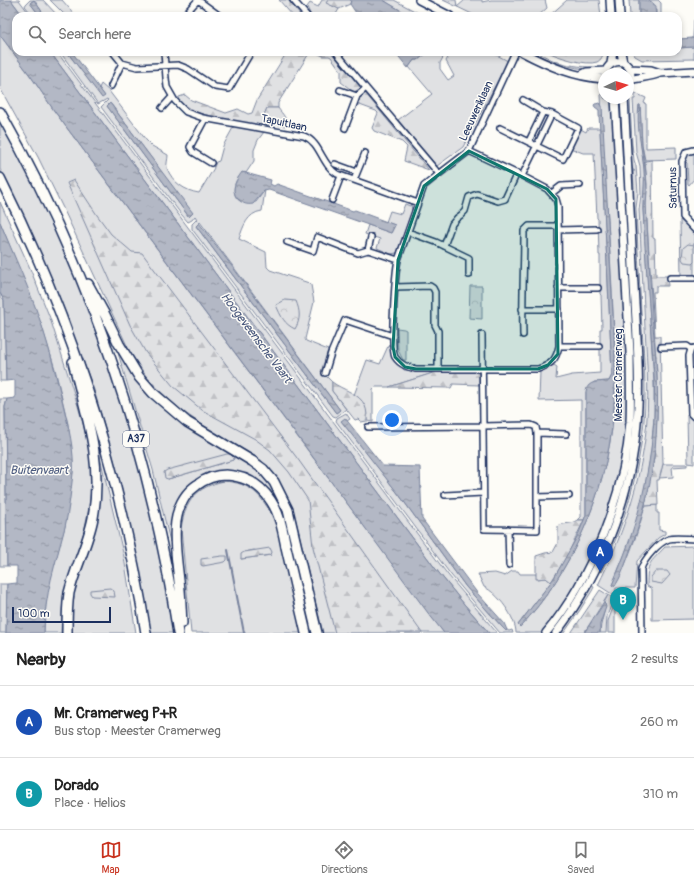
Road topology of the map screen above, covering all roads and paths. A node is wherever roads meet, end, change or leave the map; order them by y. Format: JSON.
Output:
{"nodes":[{"id":1,"x":198,"y":0,"type":"edge"},
{"id":2,"x":293,"y":0,"type":"edge"},
{"id":3,"x":419,"y":0,"type":"edge"},
{"id":4,"x":610,"y":0,"type":"edge"},
{"id":5,"x":619,"y":0,"type":"edge"},
{"id":6,"x":187,"y":12,"type":"edge"},
{"id":7,"x":214,"y":12,"type":"edge"},
{"id":8,"x":304,"y":12,"type":"edge"},
{"id":9,"x":442,"y":12,"type":"edge"},
{"id":10,"x":611,"y":12,"type":"edge"},
{"id":11,"x":620,"y":12,"type":"edge"},
{"id":12,"x":116,"y":56,"type":"edge"},
{"id":13,"x":164,"y":56,"type":"edge"},
{"id":14,"x":249,"y":56,"type":"edge"},
{"id":15,"x":339,"y":56,"type":"edge"},
{"id":16,"x":513,"y":56,"type":"edge"},
{"id":17,"x":531,"y":56,"type":"edge"},
{"id":18,"x":612,"y":56,"type":"edge"},
{"id":19,"x":622,"y":56,"type":"edge"},
{"id":20,"x":623,"y":62,"type":"junction"},
{"id":21,"x":122,"y":63,"type":"junction"},
{"id":22,"x":611,"y":63,"type":"junction"},
{"id":23,"x":165,"y":66,"type":"junction"},
{"id":24,"x":608,"y":68,"type":"edge"},
{"id":25,"x":630,"y":68,"type":"edge"},
{"id":26,"x":634,"y":69,"type":"edge"},
{"id":27,"x":694,"y":71,"type":"edge"},
{"id":28,"x":598,"y":72,"type":"edge"},
{"id":29,"x":660,"y":73,"type":"junction"},
{"id":30,"x":581,"y":75,"type":"junction"},
{"id":31,"x":598,"y":79,"type":"edge"},
{"id":32,"x":634,"y":80,"type":"edge"},
{"id":33,"x":111,"y":86,"type":"dead end"},
{"id":34,"x":366,"y":88,"type":"junction"},
{"id":35,"x":340,"y":90,"type":"dead end"},
{"id":36,"x":357,"y":96,"type":"junction"},
{"id":37,"x":172,"y":97,"type":"junction"},
{"id":38,"x":523,"y":100,"type":"dead end"},
{"id":39,"x":615,"y":104,"type":"edge"},
{"id":40,"x":624,"y":104,"type":"edge"},
{"id":41,"x":162,"y":108,"type":"dead end"},
{"id":42,"x":0,"y":112,"type":"edge"},
{"id":43,"x":543,"y":112,"type":"junction"},
{"id":44,"x":552,"y":114,"type":"junction"},
{"id":45,"x":205,"y":119,"type":"junction"},
{"id":46,"x":345,"y":128,"type":"dead end"},
{"id":47,"x":500,"y":128,"type":"dead end"},
{"id":48,"x":529,"y":141,"type":"junction"},
{"id":49,"x":537,"y":145,"type":"junction"},
{"id":50,"x":694,"y":150,"type":"edge"},
{"id":51,"x":469,"y":151,"type":"junction"},
{"id":52,"x":365,"y":153,"type":"dead end"},
{"id":53,"x":211,"y":163,"type":"dead end"},
{"id":54,"x":335,"y":164,"type":"dead end"},
{"id":55,"x":357,"y":172,"type":"junction"},
{"id":56,"x":439,"y":174,"type":"junction"},
{"id":57,"x":520,"y":175,"type":"junction"},
{"id":58,"x":341,"y":176,"type":"junction"},
{"id":59,"x":0,"y":178,"type":"edge"},
{"id":60,"x":354,"y":180,"type":"junction"},
{"id":61,"x":580,"y":185,"type":"dead end"},
{"id":62,"x":552,"y":194,"type":"junction"},
{"id":63,"x":332,"y":200,"type":"dead end"},
{"id":64,"x":418,"y":203,"type":"junction"},
{"id":65,"x":558,"y":228,"type":"junction"},
{"id":66,"x":597,"y":229,"type":"dead end"},
{"id":67,"x":694,"y":229,"type":"edge"},
{"id":68,"x":408,"y":232,"type":"junction"},
{"id":69,"x":371,"y":237,"type":"dead end"},
{"id":70,"x":287,"y":242,"type":"dead end"},
{"id":71,"x":444,"y":246,"type":"junction"},
{"id":72,"x":368,"y":250,"type":"junction"},
{"id":73,"x":69,"y":252,"type":"junction"},
{"id":74,"x":398,"y":260,"type":"junction"},
{"id":75,"x":469,"y":276,"type":"dead end"},
{"id":76,"x":670,"y":278,"type":"dead end"},
{"id":77,"x":694,"y":278,"type":"edge"},
{"id":78,"x":395,"y":287,"type":"junction"},
{"id":79,"x":558,"y":288,"type":"junction"},
{"id":80,"x":598,"y":288,"type":"dead end"},
{"id":81,"x":57,"y":303,"type":"junction"},
{"id":82,"x":522,"y":309,"type":"junction"},
{"id":83,"x":559,"y":309,"type":"junction"},
{"id":84,"x":523,"y":335,"type":"dead end"},
{"id":85,"x":393,"y":336,"type":"junction"},
{"id":86,"x":482,"y":336,"type":"dead end"},
{"id":87,"x":559,"y":346,"type":"junction"},
{"id":88,"x":599,"y":346,"type":"dead end"},
{"id":89,"x":661,"y":347,"type":"dead end"},
{"id":90,"x":693,"y":348,"type":"edge"},
{"id":91,"x":438,"y":369,"type":"junction"},
{"id":92,"x":483,"y":369,"type":"junction"},
{"id":93,"x":325,"y":373,"type":"dead end"},
{"id":94,"x":694,"y":417,"type":"edge"},
{"id":95,"x":483,"y":426,"type":"junction"},
{"id":96,"x":368,"y":427,"type":"dead end"},
{"id":97,"x":538,"y":434,"type":"junction"},
{"id":98,"x":566,"y":434,"type":"dead end"},
{"id":99,"x":483,"y":493,"type":"junction"},
{"id":100,"x":445,"y":495,"type":"dead end"},
{"id":101,"x":568,"y":496,"type":"dead end"},
{"id":102,"x":537,"y":497,"type":"junction"},
{"id":103,"x":508,"y":529,"type":"junction"},
{"id":104,"x":694,"y":539,"type":"edge"},
{"id":105,"x":509,"y":565,"type":"dead end"},
{"id":106,"x":67,"y":633,"type":"edge"},
{"id":107,"x":146,"y":633,"type":"edge"},
{"id":108,"x":178,"y":633,"type":"edge"},
{"id":109,"x":182,"y":633,"type":"edge"},
{"id":110,"x":306,"y":633,"type":"edge"},
{"id":111,"x":317,"y":633,"type":"edge"},
{"id":112,"x":546,"y":633,"type":"edge"},
{"id":113,"x":556,"y":633,"type":"edge"},
{"id":114,"x":642,"y":633,"type":"edge"}],
"edges":[{"from":1,"to":6,"type":"street"},
{"from":1,"to":7,"type":"street"},
{"from":2,"to":8,"type":"street"},
{"from":3,"to":9,"type":"main road"},
{"from":4,"to":10,"type":"main road"},
{"from":5,"to":11,"type":"main road"},
{"from":12,"to":21,"type":"street"},
{"from":13,"to":23,"type":"street","name":"Tapuitlaan"},
{"from":14,"to":23,"type":"street"},
{"from":15,"to":34,"type":"street"},
{"from":16,"to":51,"type":"street","name":"Leeuweriklaan"},
{"from":17,"to":30,"type":"main road"},
{"from":18,"to":22,"type":"main road"},
{"from":19,"to":20,"type":"main road"},
{"from":20,"to":22,"type":"main road"},
{"from":20,"to":25,"type":"main road"},
{"from":21,"to":23,"type":"street"},
{"from":21,"to":33,"type":"street"},
{"from":22,"to":24,"type":"main road"},
{"from":23,"to":37,"type":"street","name":"Tapuitlaan"},
{"from":26,"to":29,"type":"main road"},
{"from":27,"to":29,"type":"main road"},
{"from":28,"to":30,"type":"main road"},
{"from":29,"to":32,"type":"main road"},
{"from":30,"to":31,"type":"main road"},
{"from":34,"to":36,"type":"street"},
{"from":34,"to":56,"type":"street"},
{"from":35,"to":36,"type":"street"},
{"from":36,"to":46,"type":"street"},
{"from":37,"to":41,"type":"street"},
{"from":37,"to":45,"type":"street","name":"Tapuitlaan"},
{"from":38,"to":43,"type":"street"},
{"from":39,"to":112,"type":"main road","name":"Meester Cramerweg"},
{"from":40,"to":113,"type":"main road","name":"Meester Cramerweg"},
{"from":42,"to":73,"type":"highway","number":"A37"},
{"from":43,"to":44,"type":"street"},
{"from":43,"to":48,"type":"street"},
{"from":44,"to":49,"type":"street"},
{"from":44,"to":49,"type":"street"},
{"from":45,"to":53,"type":"street"},
{"from":45,"to":58,"type":"street","name":"Tapuitlaan"},
{"from":47,"to":48,"type":"street"},
{"from":48,"to":49,"type":"street"},
{"from":49,"to":57,"type":"street"},
{"from":50,"to":67,"type":"street","name":"Saturnus"},
{"from":51,"to":56,"type":"street","name":"Leeuweriklaan"},
{"from":51,"to":57,"type":"street"},
{"from":52,"to":55,"type":"street"},
{"from":54,"to":55,"type":"street"},
{"from":55,"to":60,"type":"street"},
{"from":56,"to":64,"type":"street","name":"Leeuweriklaan"},
{"from":57,"to":62,"type":"street"},
{"from":57,"to":71,"type":"street"},
{"from":58,"to":60,"type":"street","name":"Tapuitlaan"},
{"from":58,"to":63,"type":"street"},
{"from":59,"to":81,"type":"highway"},
{"from":60,"to":64,"type":"street","name":"Tapuitlaan"},
{"from":61,"to":62,"type":"street"},
{"from":62,"to":65,"type":"street"},
{"from":64,"to":68,"type":"street","name":"Leeuweriklaan"},
{"from":65,"to":66,"type":"street"},
{"from":65,"to":79,"type":"street"},
{"from":65,"to":82,"type":"street"},
{"from":68,"to":71,"type":"street"},
{"from":68,"to":74,"type":"street","name":"Leeuweriklaan"},
{"from":69,"to":72,"type":"street"},
{"from":70,"to":72,"type":"street"},
{"from":71,"to":75,"type":"street"},
{"from":72,"to":74,"type":"street"},
{"from":73,"to":108,"type":"highway","number":"A37"},
{"from":73,"to":111,"type":"highway","number":"A37"},
{"from":74,"to":78,"type":"street","name":"Leeuweriklaan"},
{"from":76,"to":77,"type":"street"},
{"from":78,"to":85,"type":"street","name":"Leeuweriklaan"},
{"from":78,"to":91,"type":"street"},
{"from":79,"to":80,"type":"street"},
{"from":79,"to":83,"type":"street"},
{"from":81,"to":106,"type":"highway"},
{"from":81,"to":107,"type":"highway"},
{"from":82,"to":83,"type":"street"},
{"from":82,"to":84,"type":"street"},
{"from":83,"to":87,"type":"street"},
{"from":85,"to":91,"type":"street","name":"Leeuweriklaan"},
{"from":85,"to":93,"type":"street"},
{"from":86,"to":92,"type":"street"},
{"from":87,"to":88,"type":"street"},
{"from":87,"to":92,"type":"street","name":"Leeuweriklaan"},
{"from":89,"to":90,"type":"street"},
{"from":90,"to":94,"type":"street"},
{"from":91,"to":92,"type":"street","name":"Leeuweriklaan"},
{"from":92,"to":95,"type":"street"},
{"from":95,"to":96,"type":"street"},
{"from":95,"to":97,"type":"street"},
{"from":95,"to":99,"type":"street"},
{"from":97,"to":98,"type":"street"},
{"from":97,"to":102,"type":"street"},
{"from":99,"to":100,"type":"street"},
{"from":99,"to":103,"type":"street"},
{"from":101,"to":102,"type":"street"},
{"from":102,"to":103,"type":"street"},
{"from":103,"to":105,"type":"street"},
{"from":104,"to":114,"type":"street"},
{"from":109,"to":110,"type":"highway"}]}
